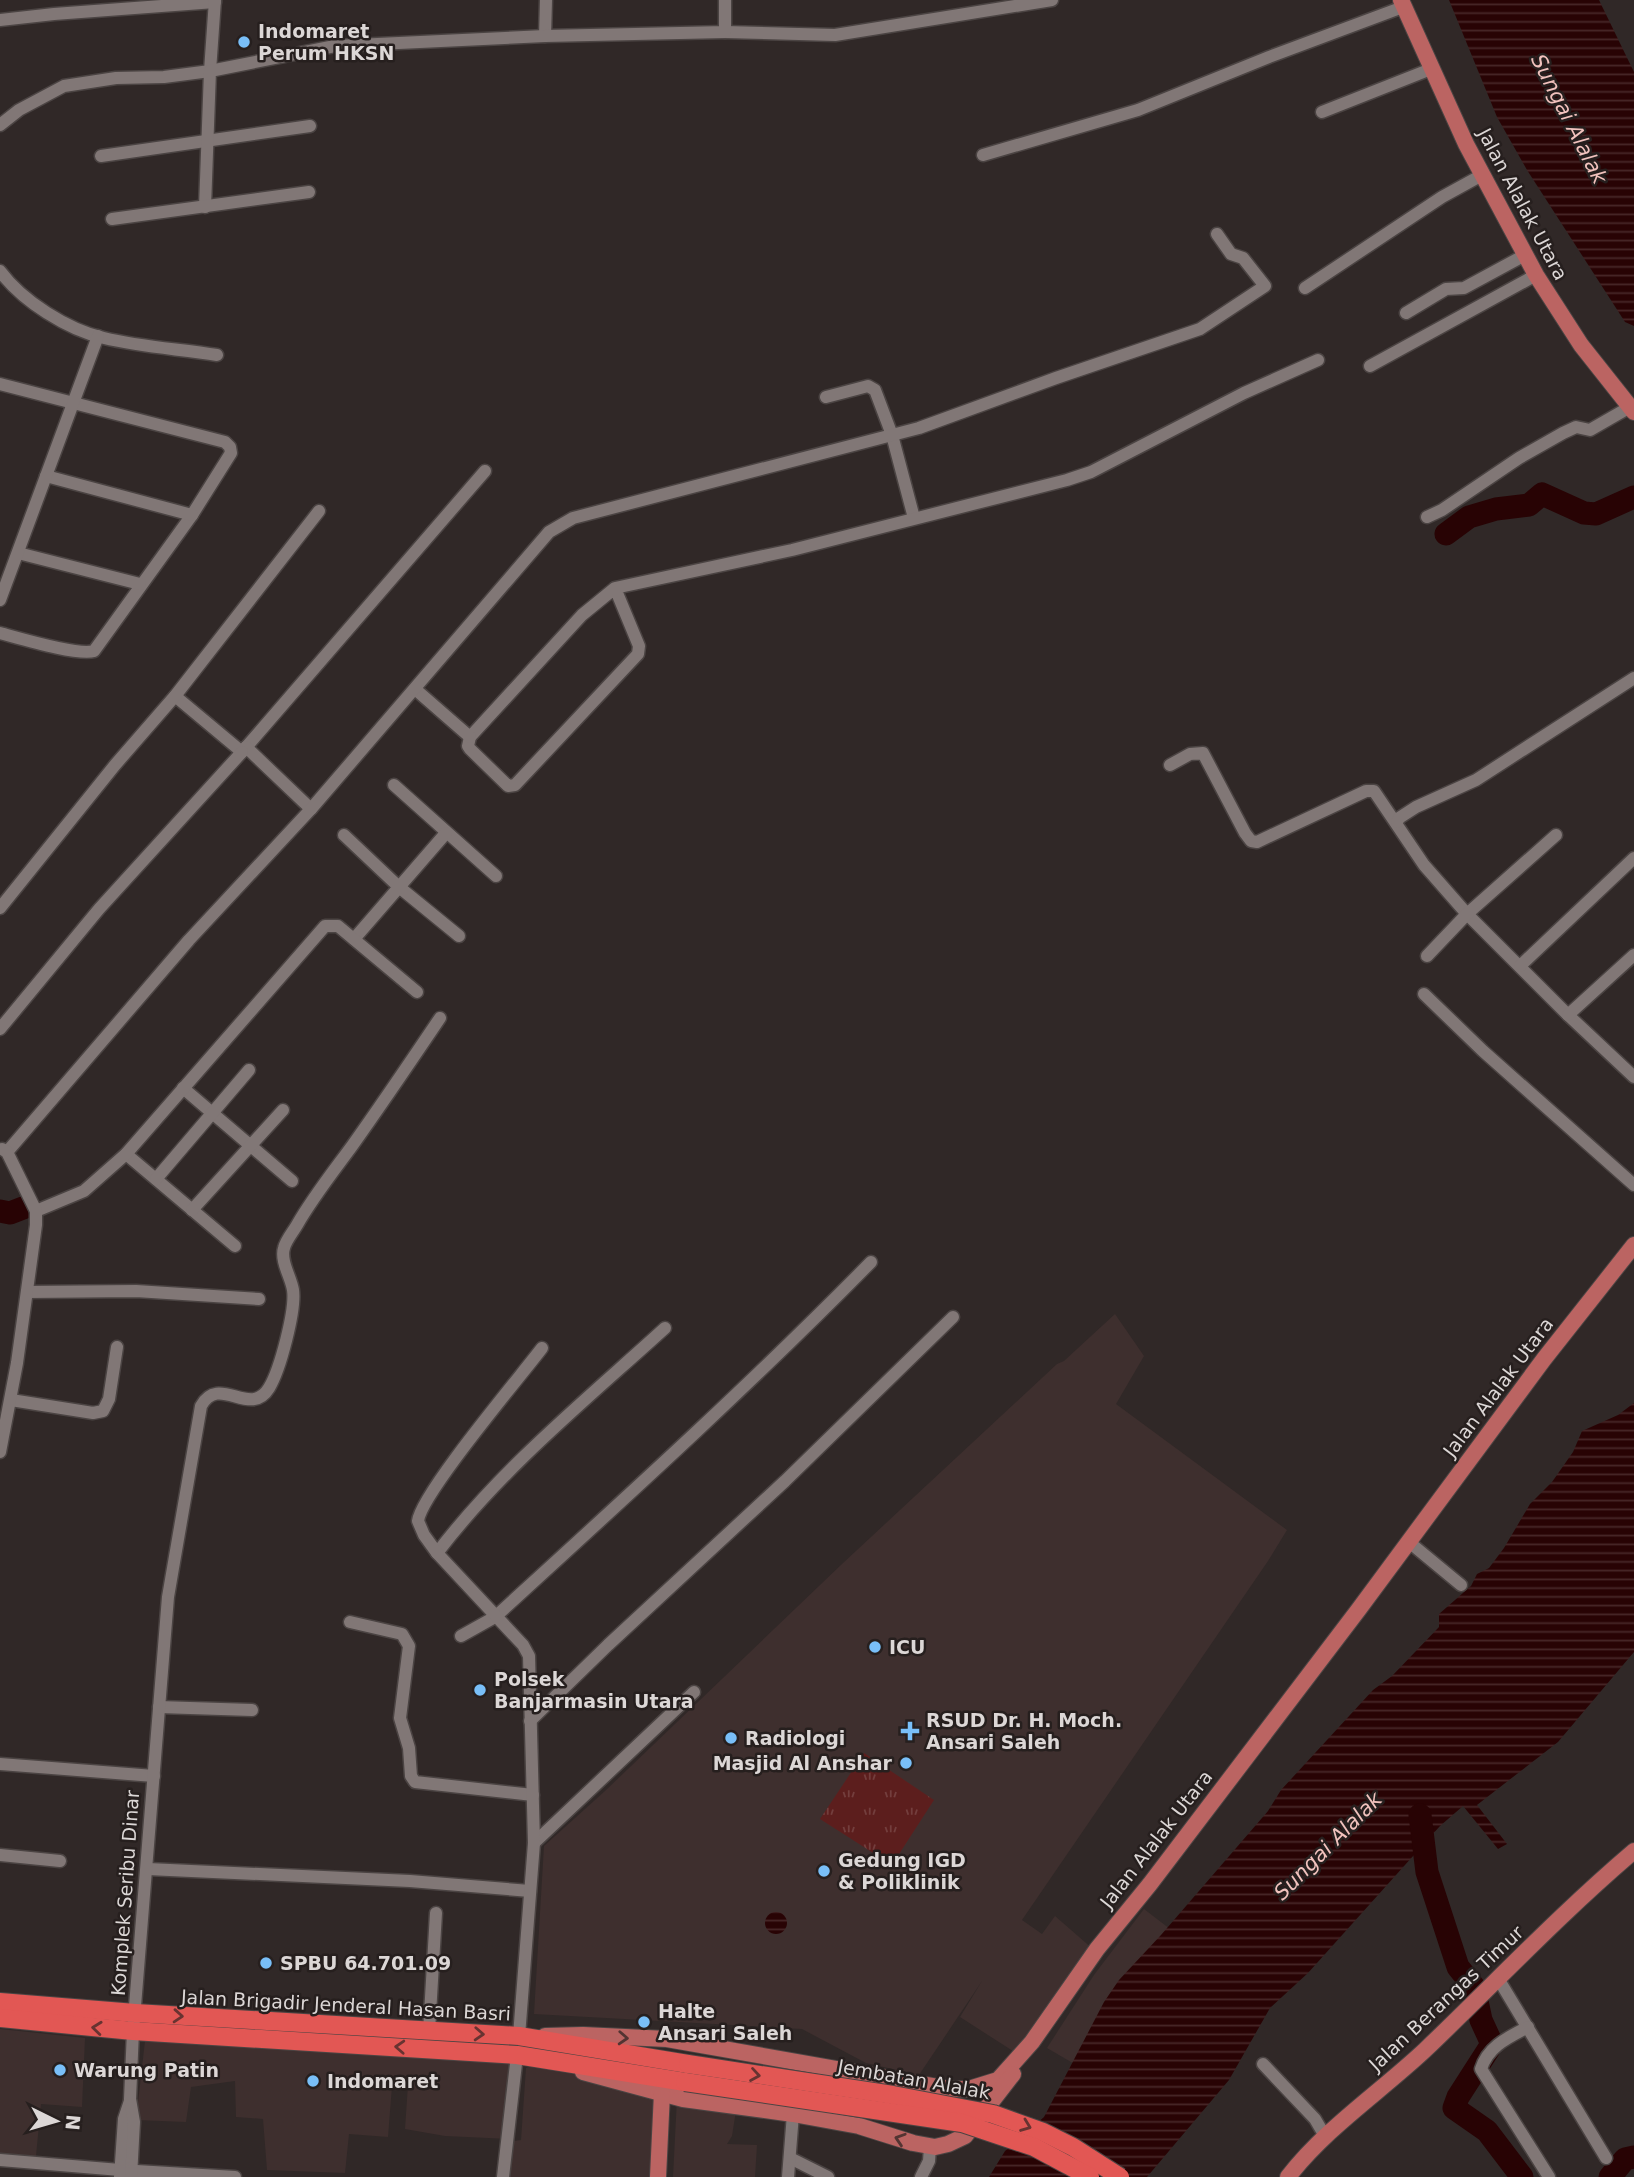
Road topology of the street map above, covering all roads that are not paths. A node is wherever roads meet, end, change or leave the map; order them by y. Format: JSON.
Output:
{"nodes":[{"id":1,"x":546,"y":0,"type":"edge"},
{"id":2,"x":725,"y":0,"type":"edge"},
{"id":3,"x":1052,"y":0,"type":"edge"},
{"id":4,"x":215,"y":1,"type":"edge"},
{"id":5,"x":1402,"y":4,"type":"edge"},
{"id":6,"x":0,"y":20,"type":"edge"},
{"id":7,"x":725,"y":32,"type":"junction"},
{"id":8,"x":545,"y":36,"type":"junction"},
{"id":9,"x":1431,"y":69,"type":"junction"},
{"id":10,"x":210,"y":71,"type":"junction"},
{"id":11,"x":1322,"y":112,"type":"dead end"},
{"id":12,"x":0,"y":125,"type":"edge"},
{"id":13,"x":310,"y":126,"type":"dead end"},
{"id":14,"x":207,"y":141,"type":"junction"},
{"id":15,"x":983,"y":155,"type":"dead end"},
{"id":16,"x":101,"y":156,"type":"dead end"},
{"id":17,"x":1482,"y":175,"type":"junction"},
{"id":18,"x":309,"y":192,"type":"dead end"},
{"id":19,"x":205,"y":206,"type":"junction"},
{"id":20,"x":112,"y":219,"type":"dead end"},
{"id":21,"x":1217,"y":234,"type":"dead end"},
{"id":22,"x":1525,"y":255,"type":"junction"},
{"id":23,"x":0,"y":271,"type":"edge"},
{"id":24,"x":1536,"y":275,"type":"junction"},
{"id":25,"x":1305,"y":288,"type":"dead end"},
{"id":26,"x":1406,"y":313,"type":"dead end"},
{"id":27,"x":98,"y":336,"type":"junction"},
{"id":28,"x":217,"y":355,"type":"dead end"},
{"id":29,"x":1318,"y":360,"type":"dead end"},
{"id":30,"x":1370,"y":366,"type":"dead end"},
{"id":31,"x":0,"y":384,"type":"edge"},
{"id":32,"x":826,"y":397,"type":"dead end"},
{"id":33,"x":73,"y":404,"type":"junction"},
{"id":34,"x":1632,"y":410,"type":"edge"},
{"id":35,"x":892,"y":435,"type":"junction"},
{"id":36,"x":485,"y":471,"type":"dead end"},
{"id":37,"x":46,"y":476,"type":"junction"},
{"id":38,"x":319,"y":511,"type":"dead end"},
{"id":39,"x":192,"y":514,"type":"junction"},
{"id":40,"x":1427,"y":517,"type":"dead end"},
{"id":41,"x":914,"y":519,"type":"junction"},
{"id":42,"x":18,"y":553,"type":"junction"},
{"id":43,"x":140,"y":584,"type":"junction"},
{"id":44,"x":615,"y":588,"type":"junction"},
{"id":45,"x":0,"y":600,"type":"edge"},
{"id":46,"x":0,"y":633,"type":"edge"},
{"id":47,"x":1634,"y":678,"type":"edge"},
{"id":48,"x":415,"y":689,"type":"junction"},
{"id":49,"x":175,"y":696,"type":"junction"},
{"id":50,"x":470,"y":737,"type":"junction"},
{"id":51,"x":244,"y":750,"type":"junction"},
{"id":52,"x":1170,"y":765,"type":"dead end"},
{"id":53,"x":394,"y":785,"type":"dead end"},
{"id":54,"x":311,"y":809,"type":"junction"},
{"id":55,"x":1397,"y":822,"type":"junction"},
{"id":56,"x":446,"y":833,"type":"junction"},
{"id":57,"x":344,"y":835,"type":"dead end"},
{"id":58,"x":1556,"y":835,"type":"dead end"},
{"id":59,"x":1634,"y":858,"type":"edge"},
{"id":60,"x":496,"y":876,"type":"dead end"},
{"id":61,"x":399,"y":887,"type":"junction"},
{"id":62,"x":0,"y":908,"type":"edge"},
{"id":63,"x":1467,"y":914,"type":"junction"},
{"id":64,"x":458,"y":936,"type":"dead end"},
{"id":65,"x":354,"y":939,"type":"junction"},
{"id":66,"x":1634,"y":955,"type":"edge"},
{"id":67,"x":1427,"y":956,"type":"dead end"},
{"id":68,"x":1520,"y":966,"type":"junction"},
{"id":69,"x":417,"y":992,"type":"dead end"},
{"id":70,"x":1424,"y":995,"type":"dead end"},
{"id":71,"x":1568,"y":1015,"type":"junction"},
{"id":72,"x":440,"y":1018,"type":"dead end"},
{"id":73,"x":0,"y":1029,"type":"edge"},
{"id":74,"x":249,"y":1070,"type":"dead end"},
{"id":75,"x":1634,"y":1077,"type":"edge"},
{"id":76,"x":183,"y":1088,"type":"junction"},
{"id":77,"x":284,"y":1110,"type":"dead end"},
{"id":78,"x":212,"y":1113,"type":"junction"},
{"id":79,"x":251,"y":1146,"type":"junction"},
{"id":80,"x":3,"y":1150,"type":"edge"},
{"id":81,"x":126,"y":1154,"type":"junction"},
{"id":82,"x":156,"y":1179,"type":"junction"},
{"id":83,"x":292,"y":1181,"type":"dead end"},
{"id":84,"x":1634,"y":1185,"type":"edge"},
{"id":85,"x":35,"y":1209,"type":"junction"},
{"id":86,"x":192,"y":1210,"type":"junction"},
{"id":87,"x":1634,"y":1245,"type":"edge"},
{"id":88,"x":235,"y":1247,"type":"dead end"},
{"id":89,"x":871,"y":1262,"type":"dead end"},
{"id":90,"x":27,"y":1292,"type":"junction"},
{"id":91,"x":259,"y":1299,"type":"dead end"},
{"id":92,"x":953,"y":1317,"type":"dead end"},
{"id":93,"x":665,"y":1328,"type":"dead end"},
{"id":94,"x":117,"y":1347,"type":"dead end"},
{"id":95,"x":542,"y":1348,"type":"dead end"},
{"id":96,"x":11,"y":1400,"type":"junction"},
{"id":97,"x":0,"y":1452,"type":"edge"},
{"id":98,"x":1409,"y":1542,"type":"junction"},
{"id":99,"x":437,"y":1553,"type":"junction"},
{"id":100,"x":1461,"y":1585,"type":"dead end"},
{"id":101,"x":495,"y":1617,"type":"junction"},
{"id":102,"x":350,"y":1622,"type":"dead end"},
{"id":103,"x":461,"y":1636,"type":"dead end"},
{"id":104,"x":694,"y":1692,"type":"dead end"},
{"id":105,"x":159,"y":1707,"type":"junction"},
{"id":106,"x":252,"y":1710,"type":"dead end"},
{"id":107,"x":530,"y":1721,"type":"junction"},
{"id":108,"x":0,"y":1764,"type":"edge"},
{"id":109,"x":153,"y":1776,"type":"junction"},
{"id":110,"x":533,"y":1795,"type":"junction"},
{"id":111,"x":534,"y":1843,"type":"junction"},
{"id":112,"x":1634,"y":1851,"type":"edge"},
{"id":113,"x":0,"y":1856,"type":"edge"},
{"id":114,"x":60,"y":1861,"type":"dead end"},
{"id":115,"x":148,"y":1869,"type":"junction"},
{"id":116,"x":530,"y":1891,"type":"junction"},
{"id":117,"x":436,"y":1913,"type":"dead end"},
{"id":118,"x":1499,"y":1980,"type":"junction"},
{"id":119,"x":0,"y":2002,"type":"edge"},
{"id":120,"x":61,"y":2015,"type":"junction"},
{"id":121,"x":0,"y":2018,"type":"edge"},
{"id":122,"x":134,"y":2022,"type":"junction"},
{"id":123,"x":1528,"y":2026,"type":"junction"},
{"id":124,"x":429,"y":2031,"type":"junction"},
{"id":125,"x":525,"y":2036,"type":"junction"},
{"id":126,"x":1032,"y":2042,"type":"junction"},
{"id":127,"x":522,"y":2056,"type":"junction"},
{"id":128,"x":1263,"y":2064,"type":"dead end"},
{"id":129,"x":686,"y":2073,"type":"junction"},
{"id":130,"x":985,"y":2085,"type":"junction"},
{"id":131,"x":662,"y":2093,"type":"junction"},
{"id":132,"x":993,"y":2102,"type":"junction"},
{"id":133,"x":793,"y":2114,"type":"junction"},
{"id":134,"x":1325,"y":2136,"type":"junction"},
{"id":135,"x":930,"y":2147,"type":"junction"},
{"id":136,"x":790,"y":2158,"type":"junction"},
{"id":137,"x":1605,"y":2158,"type":"dead end"},
{"id":138,"x":0,"y":2160,"type":"edge"},
{"id":139,"x":126,"y":2174,"type":"edge"},
{"id":140,"x":235,"y":2177,"type":"edge"},
{"id":141,"x":503,"y":2177,"type":"edge"},
{"id":142,"x":658,"y":2177,"type":"edge"},
{"id":143,"x":788,"y":2177,"type":"edge"},
{"id":144,"x":828,"y":2177,"type":"edge"},
{"id":145,"x":921,"y":2177,"type":"edge"},
{"id":146,"x":1090,"y":2177,"type":"edge"},
{"id":147,"x":1120,"y":2177,"type":"edge"},
{"id":148,"x":1288,"y":2177,"type":"edge"},
{"id":149,"x":1549,"y":2177,"type":"edge"}],
"edges":[{"from":1,"to":8,"type":"street"},
{"from":2,"to":7,"type":"street"},
{"from":3,"to":7,"type":"street"},
{"from":4,"to":6,"type":"street"},
{"from":4,"to":10,"type":"street"},
{"from":5,"to":9,"type":"main road","name":"Jalan Alalak Utara"},
{"from":5,"to":15,"type":"street"},
{"from":7,"to":8,"type":"street"},
{"from":8,"to":10,"type":"street"},
{"from":9,"to":11,"type":"street"},
{"from":9,"to":17,"type":"main road","name":"Jalan Alalak Utara"},
{"from":10,"to":12,"type":"street"},
{"from":10,"to":14,"type":"street"},
{"from":13,"to":14,"type":"street"},
{"from":14,"to":16,"type":"street"},
{"from":14,"to":19,"type":"street"},
{"from":17,"to":22,"type":"main road","name":"Jalan Alalak Utara"},
{"from":17,"to":25,"type":"street"},
{"from":18,"to":19,"type":"street"},
{"from":19,"to":20,"type":"street"},
{"from":21,"to":35,"type":"street"},
{"from":22,"to":24,"type":"main road","name":"Jalan Alalak Utara"},
{"from":22,"to":26,"type":"street"},
{"from":23,"to":27,"type":"street"},
{"from":24,"to":30,"type":"street"},
{"from":24,"to":34,"type":"main road","name":"Jalan Alalak Utara"},
{"from":27,"to":28,"type":"street"},
{"from":27,"to":33,"type":"street"},
{"from":29,"to":41,"type":"street"},
{"from":31,"to":33,"type":"street"},
{"from":32,"to":35,"type":"street"},
{"from":33,"to":37,"type":"street"},
{"from":33,"to":39,"type":"street"},
{"from":34,"to":40,"type":"street"},
{"from":35,"to":41,"type":"street"},
{"from":35,"to":48,"type":"street"},
{"from":36,"to":51,"type":"street"},
{"from":37,"to":39,"type":"street"},
{"from":37,"to":42,"type":"street"},
{"from":38,"to":49,"type":"street"},
{"from":39,"to":43,"type":"street"},
{"from":41,"to":44,"type":"street"},
{"from":42,"to":43,"type":"street"},
{"from":42,"to":45,"type":"street"},
{"from":43,"to":46,"type":"street"},
{"from":44,"to":50,"type":"street"},
{"from":44,"to":50,"type":"street"},
{"from":47,"to":55,"type":"street"},
{"from":48,"to":50,"type":"street"},
{"from":48,"to":54,"type":"street"},
{"from":49,"to":51,"type":"street"},
{"from":49,"to":62,"type":"street"},
{"from":51,"to":54,"type":"street"},
{"from":51,"to":73,"type":"street"},
{"from":52,"to":55,"type":"street"},
{"from":53,"to":56,"type":"street"},
{"from":54,"to":80,"type":"street"},
{"from":55,"to":63,"type":"street"},
{"from":56,"to":60,"type":"street"},
{"from":56,"to":61,"type":"street"},
{"from":57,"to":61,"type":"street"},
{"from":58,"to":63,"type":"street"},
{"from":59,"to":68,"type":"street"},
{"from":61,"to":64,"type":"street"},
{"from":61,"to":65,"type":"street"},
{"from":63,"to":67,"type":"street"},
{"from":63,"to":68,"type":"street"},
{"from":65,"to":69,"type":"street"},
{"from":65,"to":76,"type":"street"},
{"from":66,"to":71,"type":"street"},
{"from":68,"to":71,"type":"street"},
{"from":70,"to":84,"type":"street"},
{"from":71,"to":75,"type":"street"},
{"from":72,"to":105,"type":"street","name":"Komplek Seribu Dinar"},
{"from":74,"to":78,"type":"street"},
{"from":76,"to":78,"type":"street"},
{"from":76,"to":81,"type":"street"},
{"from":77,"to":79,"type":"street"},
{"from":78,"to":79,"type":"street"},
{"from":78,"to":82,"type":"street"},
{"from":79,"to":83,"type":"street"},
{"from":79,"to":86,"type":"street"},
{"from":80,"to":85,"type":"street"},
{"from":81,"to":82,"type":"street"},
{"from":81,"to":85,"type":"street"},
{"from":82,"to":86,"type":"street"},
{"from":85,"to":90,"type":"street"},
{"from":86,"to":88,"type":"street"},
{"from":87,"to":98,"type":"main road","name":"Jalan Alalak Utara"},
{"from":89,"to":101,"type":"street"},
{"from":90,"to":91,"type":"street"},
{"from":90,"to":96,"type":"street"},
{"from":92,"to":107,"type":"street"},
{"from":93,"to":99,"type":"street"},
{"from":94,"to":96,"type":"street"},
{"from":95,"to":99,"type":"street"},
{"from":96,"to":97,"type":"street"},
{"from":98,"to":100,"type":"street"},
{"from":98,"to":126,"type":"main road","name":"Jalan Alalak Utara"},
{"from":99,"to":101,"type":"street"},
{"from":101,"to":103,"type":"street"},
{"from":101,"to":107,"type":"street"},
{"from":102,"to":110,"type":"street"},
{"from":104,"to":111,"type":"street"},
{"from":105,"to":106,"type":"street"},
{"from":105,"to":109,"type":"street","name":"Komplek Seribu Dinar"},
{"from":107,"to":110,"type":"street"},
{"from":108,"to":109,"type":"street"},
{"from":109,"to":115,"type":"street","name":"Komplek Seribu Dinar"},
{"from":110,"to":111,"type":"street"},
{"from":111,"to":116,"type":"street"},
{"from":112,"to":118,"type":"main road","name":"Jalan Berangas Timur"},
{"from":113,"to":114,"type":"street"},
{"from":115,"to":116,"type":"street"},
{"from":115,"to":122,"type":"street","name":"Komplek Seribu Dinar"},
{"from":116,"to":125,"type":"street"},
{"from":117,"to":124,"type":"street"},
{"from":118,"to":123,"type":"street"},
{"from":118,"to":134,"type":"main road","name":"Jalan Berangas Timur"},
{"from":119,"to":120,"type":"highway","name":"Jalan Brigadir Jenderal Hasan Basri"},
{"from":120,"to":121,"type":"highway","name":"Jalan Brigadir Jenderal Hasan Basri"},
{"from":120,"to":122,"type":"highway","name":"Jalan Brigadir Jenderal Hasan Basri"},
{"from":122,"to":124,"type":"highway","name":"Jalan Brigadir Jenderal Hasan Basri","one_way":true},
{"from":127,"to":122,"type":"highway","name":"Jalan Brigadir Jenderal Hasan Basri","one_way":true},
{"from":122,"to":139,"type":"street","name":"Komplek Seribu Dinar"},
{"from":123,"to":137,"type":"street"},
{"from":123,"to":149,"type":"street"},
{"from":124,"to":125,"type":"highway","name":"Jalan Brigadir Jenderal Hasan Basri","one_way":true},
{"from":125,"to":129,"type":"highway","name":"Jalan Brigadir Jenderal Hasan Basri"},
{"from":125,"to":130,"type":"main road","name":"Jalan Alalak Utara","one_way":true},
{"from":126,"to":130,"type":"main road","name":"Jalan Alalak Utara"},
{"from":126,"to":132,"type":"main road"},
{"from":127,"to":129,"type":"highway","name":"Jalan Brigadir Jenderal Hasan Basri"},
{"from":127,"to":131,"type":"main road"},
{"from":127,"to":141,"type":"street"},
{"from":128,"to":134,"type":"street"},
{"from":129,"to":146,"type":"highway","name":"Jembatan Alalak","bridge":true},
{"from":129,"to":147,"type":"highway","name":"Jembatan Alalak","one_way":true,"bridge":true},
{"from":130,"to":132,"type":"main road"},
{"from":131,"to":133,"type":"main road"},
{"from":131,"to":142,"type":"main road"},
{"from":132,"to":135,"type":"main road"},
{"from":135,"to":133,"type":"main road","one_way":true},
{"from":133,"to":136,"type":"street"},
{"from":134,"to":148,"type":"main road","name":"Jalan Berangas Timur"},
{"from":135,"to":145,"type":"street"},
{"from":136,"to":143,"type":"street"},
{"from":136,"to":144,"type":"street"},
{"from":138,"to":139,"type":"street"},
{"from":139,"to":140,"type":"street"}]}
